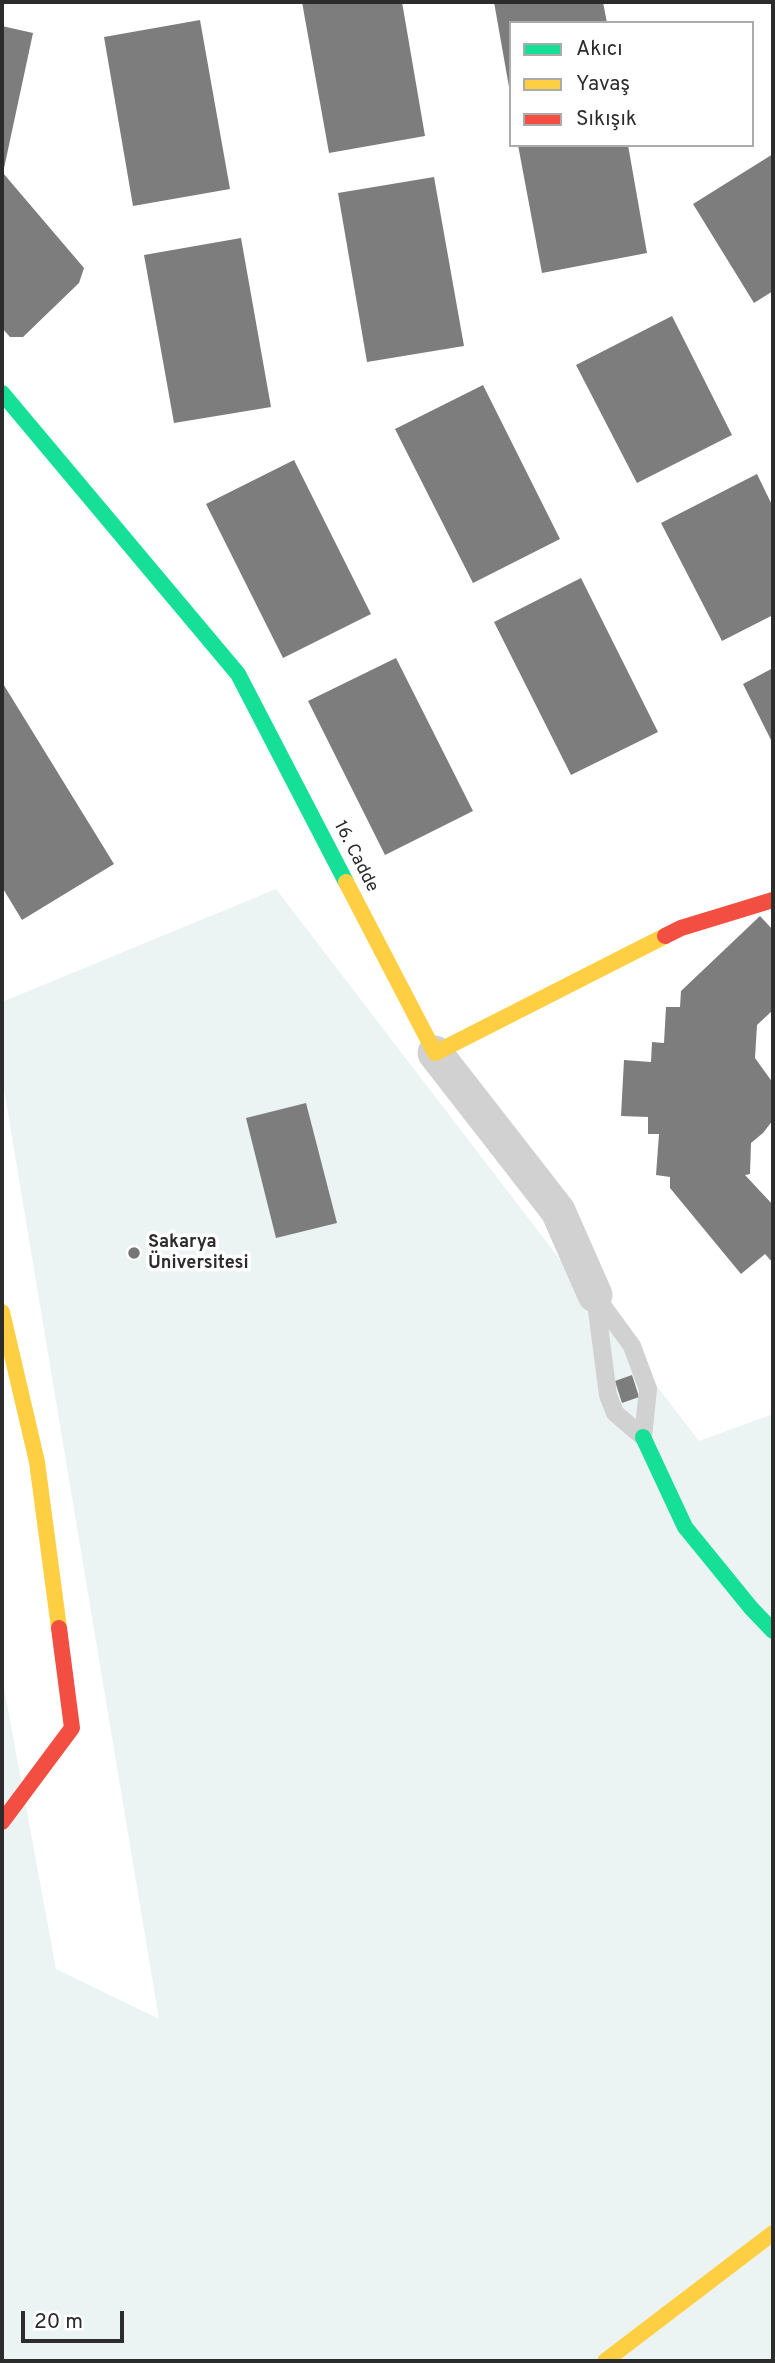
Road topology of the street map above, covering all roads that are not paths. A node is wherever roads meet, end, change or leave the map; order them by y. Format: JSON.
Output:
{"nodes":[{"id":1,"x":2,"y":393,"type":"edge"},
{"id":2,"x":773,"y":900,"type":"edge"},
{"id":3,"x":435,"y":1053,"type":"junction"},
{"id":4,"x":595,"y":1295,"type":"junction"},
{"id":5,"x":2,"y":1312,"type":"edge"},
{"id":6,"x":643,"y":1437,"type":"junction"},
{"id":7,"x":773,"y":1631,"type":"edge"},
{"id":8,"x":2,"y":1822,"type":"edge"},
{"id":9,"x":773,"y":2233,"type":"edge"},
{"id":10,"x":605,"y":2361,"type":"edge"}],
"edges":[{"from":1,"to":3,"type":"street","name":"16. Cadde"},
{"from":2,"to":3,"type":"street"},
{"from":3,"to":4,"type":"street"},
{"from":4,"to":6,"type":"lane"},
{"from":4,"to":6,"type":"lane"},
{"from":5,"to":8,"type":"street"},
{"from":6,"to":7,"type":"street"},
{"from":9,"to":10,"type":"street"}]}
